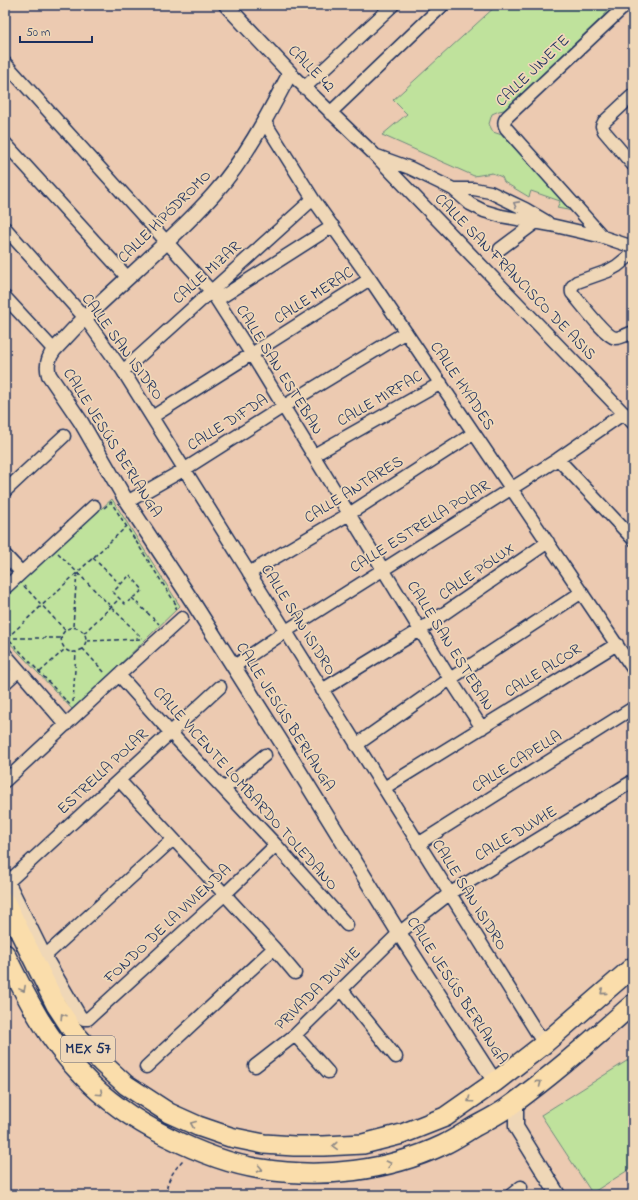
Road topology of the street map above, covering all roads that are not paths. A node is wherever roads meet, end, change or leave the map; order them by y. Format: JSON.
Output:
{"nodes":[{"id":1,"x":226,"y":5,"type":"edge"},
{"id":2,"x":393,"y":5,"type":"edge"},
{"id":3,"x":443,"y":5,"type":"edge"},
{"id":4,"x":626,"y":5,"type":"edge"},
{"id":5,"x":5,"y":63,"type":"edge"},
{"id":6,"x":290,"y":73,"type":"junction"},
{"id":7,"x":304,"y":88,"type":"junction"},
{"id":8,"x":633,"y":95,"type":"edge"},
{"id":9,"x":330,"y":113,"type":"junction"},
{"id":10,"x":264,"y":121,"type":"junction"},
{"id":11,"x":5,"y":143,"type":"edge"},
{"id":12,"x":374,"y":154,"type":"junction"},
{"id":13,"x":633,"y":165,"type":"edge"},
{"id":14,"x":453,"y":189,"type":"junction"},
{"id":15,"x":313,"y":199,"type":"junction"},
{"id":16,"x":543,"y":222,"type":"junction"},
{"id":17,"x":333,"y":226,"type":"junction"},
{"id":18,"x":5,"y":228,"type":"edge"},
{"id":19,"x":603,"y":237,"type":"junction"},
{"id":20,"x":166,"y":242,"type":"junction"},
{"id":21,"x":633,"y":247,"type":"edge"},
{"id":22,"x":500,"y":249,"type":"dead end"},
{"id":23,"x":633,"y":253,"type":"edge"},
{"id":24,"x":128,"y":278,"type":"junction"},
{"id":25,"x":370,"y":279,"type":"junction"},
{"id":26,"x":214,"y":295,"type":"junction"},
{"id":27,"x":5,"y":297,"type":"edge"},
{"id":28,"x":85,"y":318,"type":"junction"},
{"id":29,"x":406,"y":332,"type":"junction"},
{"id":30,"x":633,"y":332,"type":"edge"},
{"id":31,"x":54,"y":350,"type":"junction"},
{"id":32,"x":252,"y":354,"type":"junction"},
{"id":33,"x":47,"y":369,"type":"joint"},
{"id":34,"x":124,"y":371,"type":"junction"},
{"id":35,"x":441,"y":383,"type":"junction"},
{"id":36,"x":284,"y":406,"type":"junction"},
{"id":37,"x":624,"y":413,"type":"junction"},
{"id":38,"x":152,"y":417,"type":"junction"},
{"id":39,"x":633,"y":423,"type":"edge"},
{"id":40,"x":474,"y":433,"type":"junction"},
{"id":41,"x":64,"y":436,"type":"dead end"},
{"id":42,"x":314,"y":455,"type":"junction"},
{"id":43,"x":558,"y":458,"type":"junction"},
{"id":44,"x":185,"y":469,"type":"junction"},
{"id":45,"x":512,"y":488,"type":"junction"},
{"id":46,"x":5,"y":491,"type":"edge"},
{"id":47,"x":127,"y":502,"type":"junction"},
{"id":48,"x":94,"y":506,"type":"dead end"},
{"id":49,"x":349,"y":514,"type":"junction"},
{"id":50,"x":633,"y":539,"type":"edge"},
{"id":51,"x":548,"y":542,"type":"junction"},
{"id":52,"x":5,"y":555,"type":"edge"},
{"id":53,"x":383,"y":569,"type":"junction"},
{"id":54,"x":250,"y":573,"type":"junction"},
{"id":55,"x":22,"y":577,"type":"junction"},
{"id":56,"x":5,"y":588,"type":"edge"},
{"id":57,"x":582,"y":592,"type":"junction"},
{"id":58,"x":177,"y":614,"type":"road end"},
{"id":59,"x":420,"y":630,"type":"junction"},
{"id":60,"x":286,"y":631,"type":"junction"},
{"id":61,"x":617,"y":644,"type":"junction"},
{"id":62,"x":5,"y":654,"type":"edge"},
{"id":63,"x":234,"y":667,"type":"junction"},
{"id":64,"x":633,"y":668,"type":"edge"},
{"id":65,"x":19,"y":670,"type":"junction"},
{"id":66,"x":119,"y":675,"type":"junction"},
{"id":67,"x":450,"y":679,"type":"junction"},
{"id":68,"x":5,"y":683,"type":"edge"},
{"id":69,"x":220,"y":687,"type":"dead end"},
{"id":70,"x":322,"y":690,"type":"junction"},
{"id":71,"x":633,"y":708,"type":"edge"},
{"id":72,"x":66,"y":724,"type":"junction"},
{"id":73,"x":482,"y":728,"type":"junction"},
{"id":74,"x":170,"y":732,"type":"junction"},
{"id":75,"x":356,"y":745,"type":"junction"},
{"id":76,"x":264,"y":755,"type":"dead end"},
{"id":77,"x":119,"y":780,"type":"junction"},
{"id":78,"x":5,"y":781,"type":"edge"},
{"id":79,"x":633,"y":781,"type":"edge"},
{"id":80,"x":384,"y":788,"type":"junction"},
{"id":81,"x":224,"y":789,"type":"junction"},
{"id":82,"x":173,"y":838,"type":"junction"},
{"id":83,"x":418,"y":844,"type":"junction"},
{"id":84,"x":276,"y":845,"type":"junction"},
{"id":85,"x":7,"y":878,"type":"edge"},
{"id":86,"x":449,"y":894,"type":"junction"},
{"id":87,"x":224,"y":895,"type":"junction"},
{"id":88,"x":5,"y":902,"type":"edge"},
{"id":89,"x":347,"y":925,"type":"dead end"},
{"id":90,"x":399,"y":933,"type":"junction"},
{"id":91,"x":274,"y":948,"type":"junction"},
{"id":92,"x":5,"y":954,"type":"edge"},
{"id":93,"x":45,"y":956,"type":"junction"},
{"id":94,"x":633,"y":967,"type":"edge"},
{"id":95,"x":295,"y":973,"type":"dead end"},
{"id":96,"x":342,"y":990,"type":"junction"},
{"id":97,"x":633,"y":1004,"type":"edge"},
{"id":98,"x":296,"y":1035,"type":"junction"},
{"id":99,"x":544,"y":1044,"type":"junction"},
{"id":100,"x":396,"y":1057,"type":"dead end"},
{"id":101,"x":255,"y":1066,"type":"dead end"},
{"id":102,"x":146,"y":1067,"type":"dead end"},
{"id":103,"x":328,"y":1072,"type":"dead end"},
{"id":104,"x":495,"y":1082,"type":"junction"},
{"id":105,"x":516,"y":1101,"type":"junction"},
{"id":106,"x":493,"y":1116,"type":"junction"},
{"id":107,"x":516,"y":1127,"type":"junction"},
{"id":108,"x":521,"y":1187,"type":"dead end"},
{"id":109,"x":511,"y":1195,"type":"edge"},
{"id":110,"x":558,"y":1195,"type":"edge"}],
"edges":[{"from":1,"to":6,"type":"street","name":"CALLE 42"},
{"from":2,"to":7,"type":"street"},
{"from":3,"to":9,"type":"street"},
{"from":4,"to":19,"type":"street","name":"CALLE JINETE"},
{"from":5,"to":20,"type":"street","name":"CALLE SAN ESTEBAN"},
{"from":6,"to":7,"type":"street","name":"CALLE 42"},
{"from":6,"to":10,"type":"street","name":"CALLE HIPÓDROMO"},
{"from":7,"to":9,"type":"street","name":"CALLE 42"},
{"from":8,"to":13,"type":"street"},
{"from":9,"to":12,"type":"street","name":"CALLE 42"},
{"from":10,"to":15,"type":"street","name":"CALLE HYADES"},
{"from":10,"to":20,"type":"street","name":"CALLE HIPÓDROMO"},
{"from":11,"to":24,"type":"street"},
{"from":12,"to":14,"type":"street"},
{"from":12,"to":37,"type":"street","name":"CALLE SAN FRANCISCO DE ASIS"},
{"from":16,"to":14,"type":"street","one_way":true},
{"from":14,"to":16,"type":"street"},
{"from":15,"to":17,"type":"street","name":"CALLE HYADES"},
{"from":15,"to":26,"type":"street","name":"CALLE MIZAR"},
{"from":16,"to":19,"type":"street"},
{"from":16,"to":22,"type":"street"},
{"from":17,"to":25,"type":"street","name":"CALLE HYADES"},
{"from":17,"to":26,"type":"street","name":"CALLE MIZAR"},
{"from":18,"to":28,"type":"street","name":"CALLE SAN ISIDRO"},
{"from":19,"to":21,"type":"street"},
{"from":20,"to":24,"type":"street","name":"CALLE HIPÓDROMO"},
{"from":20,"to":26,"type":"street","name":"CALLE SAN ESTEBAN"},
{"from":23,"to":30,"type":"street"},
{"from":24,"to":28,"type":"street","name":"CALLE HIPÓDROMO"},
{"from":25,"to":29,"type":"street","name":"CALLE HYADES"},
{"from":25,"to":32,"type":"street","name":"CALLE MERAC"},
{"from":26,"to":32,"type":"street","name":"CALLE SAN ESTEBAN"},
{"from":26,"to":34,"type":"street","name":"CALLE MIZAR"},
{"from":27,"to":31,"type":"street"},
{"from":28,"to":31,"type":"street","name":"CALLE HIPÓDROMO"},
{"from":28,"to":34,"type":"street","name":"CALLE SAN ISIDRO"},
{"from":29,"to":35,"type":"street","name":"CALLE HYADES"},
{"from":29,"to":36,"type":"street","name":"CALLE DIFDA"},
{"from":31,"to":33,"type":"street","name":"CALLE HIPÓDROMO"},
{"from":32,"to":36,"type":"street","name":"CALLE SAN ESTEBAN"},
{"from":32,"to":38,"type":"street","name":"CALLE MERAC"},
{"from":33,"to":47,"type":"street","name":"CALLE JESÚS BERLANGA"},
{"from":34,"to":38,"type":"street","name":"CALLE SAN ISIDRO"},
{"from":35,"to":40,"type":"street","name":"CALLE HYADES"},
{"from":35,"to":42,"type":"street","name":"CALLE MIRFAC"},
{"from":36,"to":42,"type":"street","name":"CALLE SAN ESTEBAN"},
{"from":36,"to":44,"type":"street","name":"CALLE DIFDA"},
{"from":37,"to":39,"type":"street","name":"CALLE SAN FRANCISCO DE ASIS"},
{"from":37,"to":43,"type":"street","name":"CALLE ESTRELLA POLAR"},
{"from":38,"to":44,"type":"street","name":"CALLE SAN ISIDRO"},
{"from":40,"to":45,"type":"street","name":"CALLE HYADES"},
{"from":40,"to":49,"type":"street","name":"CALLE ANTARES"},
{"from":41,"to":46,"type":"street"},
{"from":42,"to":49,"type":"street","name":"CALLE SAN ESTEBAN"},
{"from":43,"to":45,"type":"street","name":"CALLE ESTRELLA POLAR"},
{"from":43,"to":50,"type":"street"},
{"from":44,"to":47,"type":"street","name":"CALLE DIFDA"},
{"from":44,"to":54,"type":"street","name":"CALLE SAN ISIDRO"},
{"from":45,"to":51,"type":"street","name":"CALLE HYADES"},
{"from":45,"to":53,"type":"street","name":"CALLE ESTRELLA POLAR"},
{"from":47,"to":63,"type":"street","name":"CALLE JESÚS BERLANGA"},
{"from":48,"to":55,"type":"street"},
{"from":49,"to":53,"type":"street","name":"CALLE SAN ESTEBAN"},
{"from":49,"to":54,"type":"street","name":"CALLE ANTARES"},
{"from":51,"to":57,"type":"street","name":"CALLE HYADES"},
{"from":51,"to":59,"type":"street","name":"CALLE PÓLUX"},
{"from":52,"to":55,"type":"street"},
{"from":53,"to":59,"type":"street","name":"CALLE SAN ESTEBAN"},
{"from":53,"to":60,"type":"street","name":"CALLE ESTRELLA POLAR"},
{"from":54,"to":60,"type":"street","name":"CALLE SAN ISIDRO"},
{"from":55,"to":56,"type":"street"},
{"from":57,"to":61,"type":"street","name":"CALLE HYADES"},
{"from":57,"to":67,"type":"street"},
{"from":58,"to":66,"type":"street"},
{"from":59,"to":67,"type":"street","name":"CALLE SAN ESTEBAN"},
{"from":59,"to":70,"type":"street","name":"CALLE PÓLUX"},
{"from":60,"to":63,"type":"street","name":"CALLE ESTRELLA POLAR"},
{"from":60,"to":70,"type":"street","name":"CALLE SAN ISIDRO"},
{"from":61,"to":64,"type":"street","name":"CALLE HYADES"},
{"from":61,"to":73,"type":"street","name":"CALLE ALCOR"},
{"from":62,"to":65,"type":"street"},
{"from":63,"to":90,"type":"street","name":"CALLE JESÚS BERLANGA"},
{"from":65,"to":68,"type":"street"},
{"from":65,"to":72,"type":"street"},
{"from":66,"to":72,"type":"street"},
{"from":66,"to":74,"type":"street","name":"CALLE VICENTE LOMBARDO TOLEDANO"},
{"from":67,"to":73,"type":"street","name":"CALLE SAN ESTEBAN"},
{"from":67,"to":75,"type":"street"},
{"from":69,"to":74,"type":"street","name":"ESTRELLA POLAR"},
{"from":70,"to":75,"type":"street","name":"CALLE SAN ISIDRO"},
{"from":71,"to":83,"type":"street","name":"CALLE CAPELLA"},
{"from":72,"to":78,"type":"street"},
{"from":73,"to":80,"type":"street","name":"CALLE ALCOR"},
{"from":74,"to":77,"type":"street","name":"ESTRELLA POLAR"},
{"from":74,"to":81,"type":"street","name":"CALLE VICENTE LOMBARDO TOLEDANO"},
{"from":75,"to":80,"type":"street","name":"CALLE SAN ISIDRO"},
{"from":76,"to":81,"type":"street"},
{"from":77,"to":82,"type":"street"},
{"from":77,"to":85,"type":"street","name":"ESTRELLA POLAR"},
{"from":79,"to":86,"type":"street","name":"CALLE DUVHE"},
{"from":80,"to":83,"type":"street","name":"CALLE SAN ISIDRO"},
{"from":81,"to":84,"type":"street","name":"CALLE VICENTE LOMBARDO TOLEDANO"},
{"from":82,"to":87,"type":"street"},
{"from":82,"to":93,"type":"street"},
{"from":83,"to":86,"type":"street","name":"CALLE SAN ISIDRO"},
{"from":84,"to":87,"type":"street","name":"FONDO DE LA VIVIENDA"},
{"from":84,"to":89,"type":"street","name":"CALLE VICENTE LOMBARDO TOLEDANO"},
{"from":85,"to":93,"type":"street"},
{"from":86,"to":90,"type":"street","name":"CALLE DUVHE"},
{"from":86,"to":99,"type":"street","name":"CALLE SAN ISIDRO"},
{"from":87,"to":91,"type":"street"},
{"from":87,"to":93,"type":"street","name":"FONDO DE LA VIVIENDA"},
{"from":104,"to":88,"type":"highway","number":"MEX 57","one_way":true},
{"from":90,"to":96,"type":"street","name":"PRIVADA DUVHE"},
{"from":90,"to":104,"type":"street","name":"CALLE JESÚS BERLANGA"},
{"from":91,"to":95,"type":"street"},
{"from":91,"to":102,"type":"street"},
{"from":92,"to":106,"type":"highway","number":"MEX 57","one_way":true},
{"from":94,"to":99,"type":"highway","one_way":true},
{"from":96,"to":98,"type":"street","name":"PRIVADA DUVHE"},
{"from":96,"to":100,"type":"street"},
{"from":105,"to":97,"type":"highway","one_way":true},
{"from":98,"to":101,"type":"street","name":"PRIVADA DUVHE"},
{"from":98,"to":103,"type":"street"},
{"from":99,"to":104,"type":"highway"},
{"from":105,"to":106,"type":"highway"},
{"from":105,"to":107,"type":"street"},
{"from":106,"to":107,"type":"street"},
{"from":107,"to":110,"type":"street"},
{"from":108,"to":109,"type":"street"}]}
